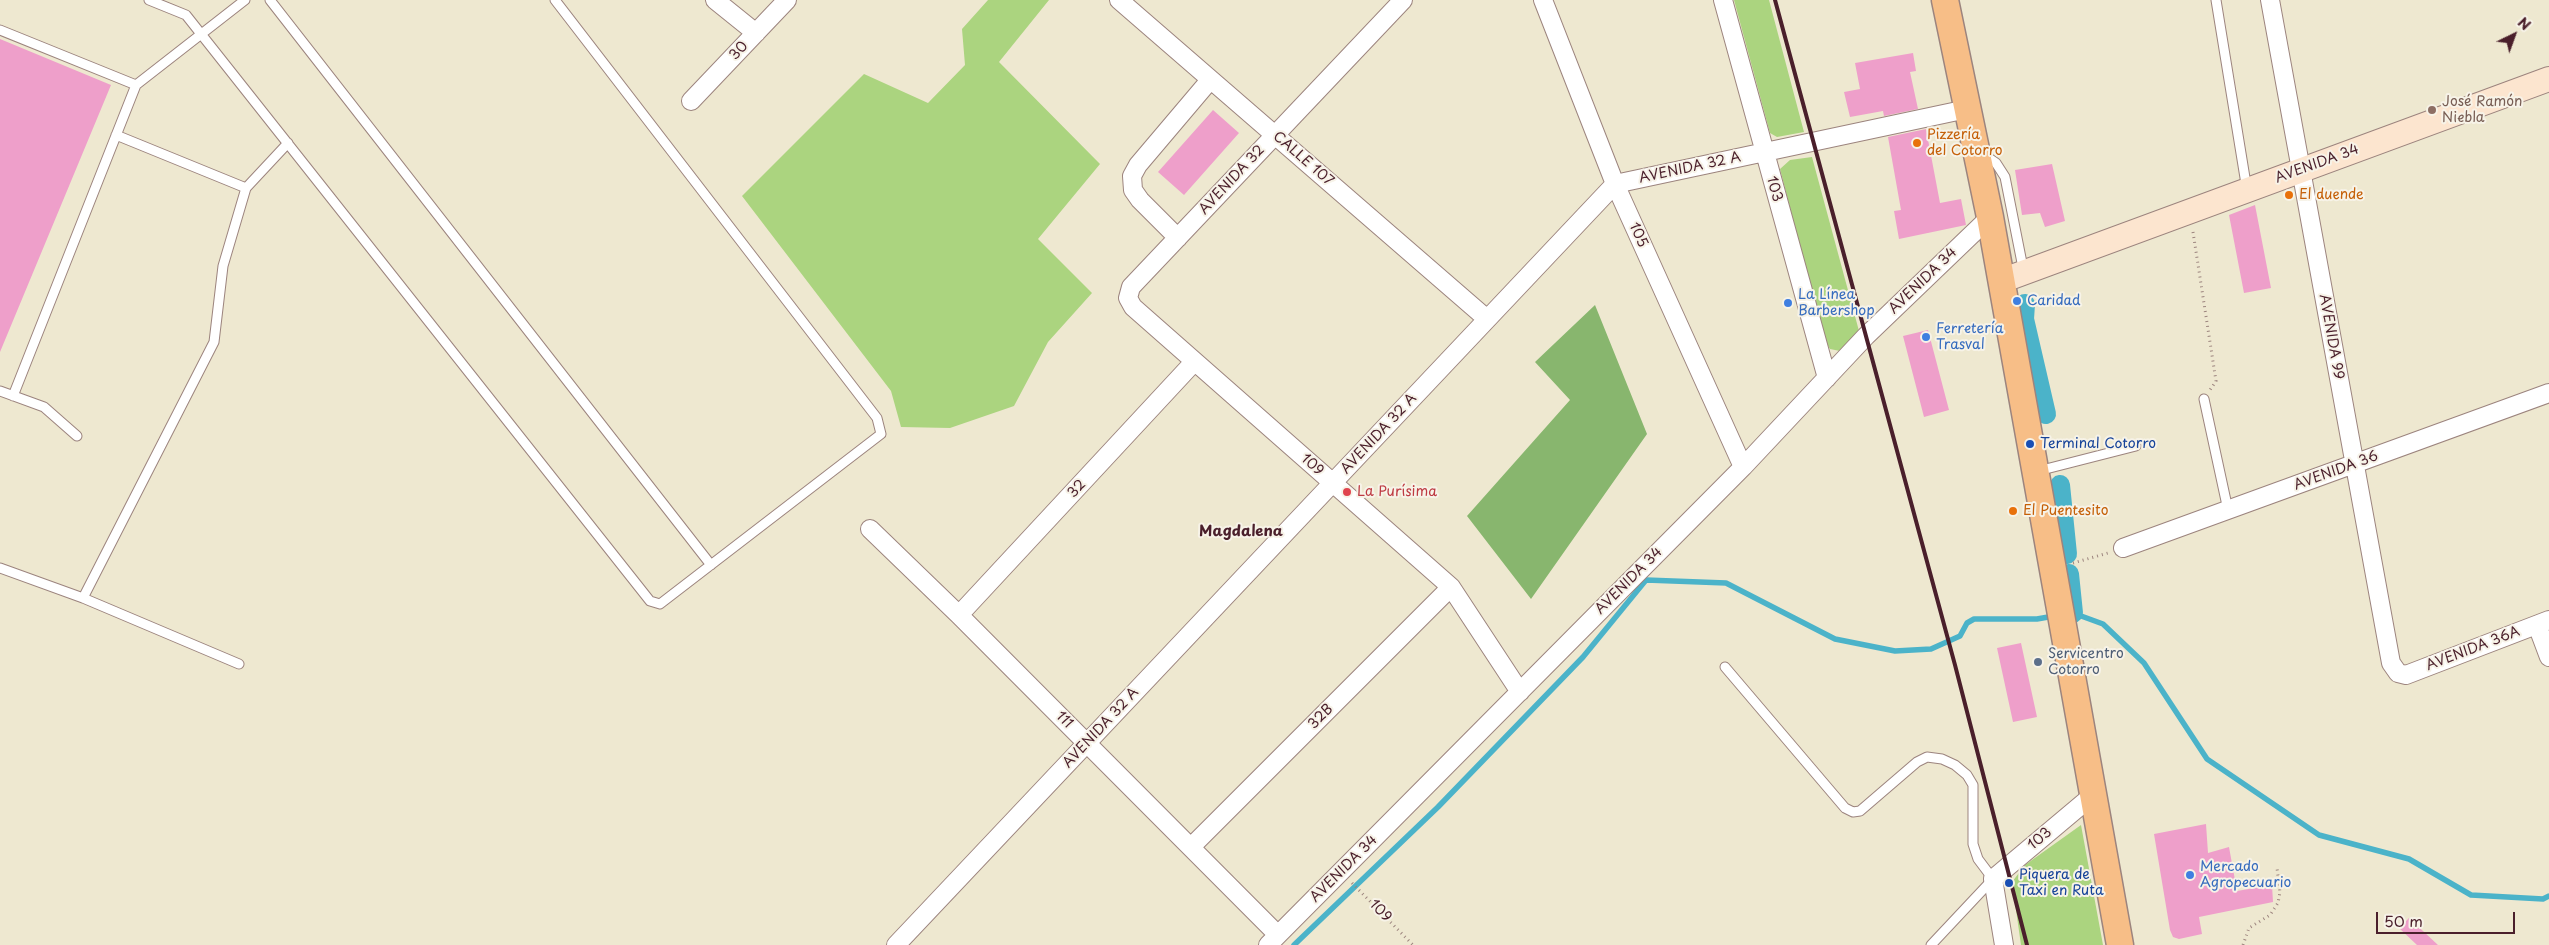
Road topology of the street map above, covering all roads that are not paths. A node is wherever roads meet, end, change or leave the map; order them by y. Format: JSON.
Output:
{"nodes":[{"id":1,"x":149,"y":0,"type":"edge"},
{"id":2,"x":245,"y":0,"type":"edge"},
{"id":3,"x":270,"y":0,"type":"edge"},
{"id":4,"x":555,"y":0,"type":"edge"},
{"id":5,"x":715,"y":0,"type":"edge"},
{"id":6,"x":787,"y":0,"type":"edge"},
{"id":7,"x":1119,"y":0,"type":"edge"},
{"id":8,"x":1543,"y":0,"type":"edge"},
{"id":9,"x":1722,"y":0,"type":"edge"},
{"id":10,"x":1945,"y":0,"type":"edge"},
{"id":11,"x":2216,"y":0,"type":"edge"},
{"id":12,"x":2270,"y":0,"type":"edge"},
{"id":13,"x":1394,"y":3,"type":"edge"},
{"id":14,"x":0,"y":30,"type":"edge"},
{"id":15,"x":756,"y":33,"type":"junction"},
{"id":16,"x":201,"y":34,"type":"junction"},
{"id":17,"x":2549,"y":79,"type":"edge"},
{"id":18,"x":1210,"y":80,"type":"junction"},
{"id":19,"x":136,"y":85,"type":"junction"},
{"id":20,"x":691,"y":102,"type":"dead end"},
{"id":21,"x":1967,"y":109,"type":"junction"},
{"id":22,"x":116,"y":135,"type":"junction"},
{"id":23,"x":1274,"y":135,"type":"junction"},
{"id":24,"x":288,"y":143,"type":"junction"},
{"id":25,"x":1975,"y":147,"type":"junction"},
{"id":26,"x":1764,"y":152,"type":"junction"},
{"id":27,"x":2301,"y":170,"type":"junction"},
{"id":28,"x":1615,"y":184,"type":"junction"},
{"id":29,"x":246,"y":188,"type":"junction"},
{"id":30,"x":2247,"y":190,"type":"junction"},
{"id":31,"x":1990,"y":217,"type":"junction"},
{"id":32,"x":1178,"y":238,"type":"junction"},
{"id":33,"x":2012,"y":277,"type":"junction"},
{"id":34,"x":1128,"y":298,"type":"joint"},
{"id":35,"x":1487,"y":319,"type":"junction"},
{"id":36,"x":1194,"y":362,"type":"junction"},
{"id":37,"x":1827,"y":378,"type":"junction"},
{"id":38,"x":0,"y":391,"type":"edge"},
{"id":39,"x":2549,"y":393,"type":"edge"},
{"id":40,"x":13,"y":396,"type":"junction"},
{"id":41,"x":2204,"y":399,"type":"road end"},
{"id":42,"x":77,"y":436,"type":"dead end"},
{"id":43,"x":2136,"y":446,"type":"dead end"},
{"id":44,"x":2354,"y":464,"type":"junction"},
{"id":45,"x":1743,"y":467,"type":"junction"},
{"id":46,"x":2035,"y":471,"type":"junction"},
{"id":47,"x":1333,"y":483,"type":"junction"},
{"id":48,"x":2228,"y":510,"type":"junction"},
{"id":49,"x":870,"y":529,"type":"dead end"},
{"id":50,"x":2123,"y":548,"type":"road end"},
{"id":51,"x":711,"y":565,"type":"junction"},
{"id":52,"x":0,"y":568,"type":"edge"},
{"id":53,"x":1451,"y":587,"type":"junction"},
{"id":54,"x":83,"y":598,"type":"junction"},
{"id":55,"x":960,"y":616,"type":"junction"},
{"id":56,"x":2543,"y":622,"type":"edge"},
{"id":57,"x":2549,"y":657,"type":"edge"},
{"id":58,"x":239,"y":664,"type":"dead end"},
{"id":59,"x":1725,"y":667,"type":"dead end"},
{"id":60,"x":2398,"y":673,"type":"joint"},
{"id":61,"x":1520,"y":692,"type":"junction"},
{"id":62,"x":1087,"y":743,"type":"junction"},
{"id":63,"x":2093,"y":795,"type":"junction"},
{"id":64,"x":1191,"y":847,"type":"junction"},
{"id":65,"x":1993,"y":879,"type":"junction"},
{"id":66,"x":1273,"y":940,"type":"edge"},
{"id":67,"x":896,"y":945,"type":"edge"},
{"id":68,"x":1931,"y":945,"type":"edge"},
{"id":69,"x":2004,"y":945,"type":"edge"},
{"id":70,"x":2120,"y":945,"type":"edge"}],
"edges":[{"from":1,"to":16,"type":"lane"},
{"from":2,"to":16,"type":"lane"},
{"from":3,"to":51,"type":"lane"},
{"from":4,"to":51,"type":"lane"},
{"from":5,"to":15,"type":"street"},
{"from":6,"to":15,"type":"street","name":"30"},
{"from":7,"to":18,"type":"street","name":"CALLE 107"},
{"from":8,"to":28,"type":"street","name":"105"},
{"from":9,"to":26,"type":"street","name":"103"},
{"from":10,"to":21,"type":"main road"},
{"from":11,"to":30,"type":"lane"},
{"from":12,"to":27,"type":"street","name":"AVENIDA 99"},
{"from":13,"to":23,"type":"street","name":"AVENIDA 32"},
{"from":14,"to":19,"type":"lane"},
{"from":15,"to":20,"type":"street","name":"30"},
{"from":16,"to":19,"type":"lane"},
{"from":16,"to":24,"type":"lane"},
{"from":17,"to":27,"type":"street","name":"AVENIDA 34"},
{"from":18,"to":23,"type":"street","name":"CALLE 107"},
{"from":18,"to":32,"type":"street"},
{"from":19,"to":22,"type":"lane"},
{"from":21,"to":25,"type":"main road"},
{"from":21,"to":26,"type":"street","name":"AVENIDA 32 A"},
{"from":22,"to":29,"type":"lane"},
{"from":22,"to":40,"type":"lane"},
{"from":23,"to":32,"type":"street","name":"AVENIDA 32"},
{"from":23,"to":35,"type":"street","name":"CALLE 107"},
{"from":24,"to":29,"type":"lane"},
{"from":24,"to":51,"type":"lane"},
{"from":25,"to":31,"type":"main road"},
{"from":25,"to":33,"type":"lane"},
{"from":26,"to":28,"type":"street","name":"AVENIDA 32 A"},
{"from":26,"to":37,"type":"street","name":"103"},
{"from":27,"to":30,"type":"street","name":"AVENIDA 34"},
{"from":27,"to":44,"type":"street","name":"AVENIDA 99"},
{"from":28,"to":35,"type":"street","name":"AVENIDA 32 A"},
{"from":28,"to":45,"type":"street","name":"105"},
{"from":29,"to":54,"type":"lane"},
{"from":30,"to":33,"type":"street","name":"AVENIDA 34"},
{"from":31,"to":33,"type":"main road"},
{"from":31,"to":37,"type":"street","name":"AVENIDA 34"},
{"from":32,"to":34,"type":"street","name":"AVENIDA 32"},
{"from":33,"to":46,"type":"main road"},
{"from":34,"to":36,"type":"street","name":"109"},
{"from":35,"to":47,"type":"street","name":"AVENIDA 32 A"},
{"from":36,"to":47,"type":"street","name":"109"},
{"from":36,"to":55,"type":"street","name":"32"},
{"from":37,"to":45,"type":"street","name":"AVENIDA 34"},
{"from":38,"to":40,"type":"lane"},
{"from":39,"to":44,"type":"street","name":"AVENIDA 36"},
{"from":40,"to":42,"type":"lane"},
{"from":41,"to":48,"type":"lane"},
{"from":43,"to":46,"type":"lane"},
{"from":44,"to":48,"type":"street","name":"AVENIDA 36"},
{"from":44,"to":60,"type":"street","name":"AVENIDA 99"},
{"from":45,"to":61,"type":"street","name":"AVENIDA 34"},
{"from":46,"to":63,"type":"main road"},
{"from":47,"to":53,"type":"street","name":"109"},
{"from":47,"to":62,"type":"street","name":"AVENIDA 32 A"},
{"from":48,"to":50,"type":"street","name":"AVENIDA 36"},
{"from":49,"to":55,"type":"street","name":"111"},
{"from":52,"to":54,"type":"lane"},
{"from":53,"to":61,"type":"street","name":"109"},
{"from":53,"to":64,"type":"street","name":"32B"},
{"from":54,"to":58,"type":"lane"},
{"from":55,"to":62,"type":"street","name":"111"},
{"from":56,"to":57,"type":"street"},
{"from":56,"to":60,"type":"street","name":"AVENIDA 36A"},
{"from":59,"to":65,"type":"lane"},
{"from":61,"to":66,"type":"street","name":"AVENIDA 34"},
{"from":62,"to":64,"type":"street","name":"111"},
{"from":62,"to":67,"type":"street","name":"AVENIDA 32 A"},
{"from":63,"to":65,"type":"street","name":"103"},
{"from":63,"to":70,"type":"main road"},
{"from":64,"to":66,"type":"street","name":"111"},
{"from":65,"to":68,"type":"lane"},
{"from":65,"to":69,"type":"street"}]}
